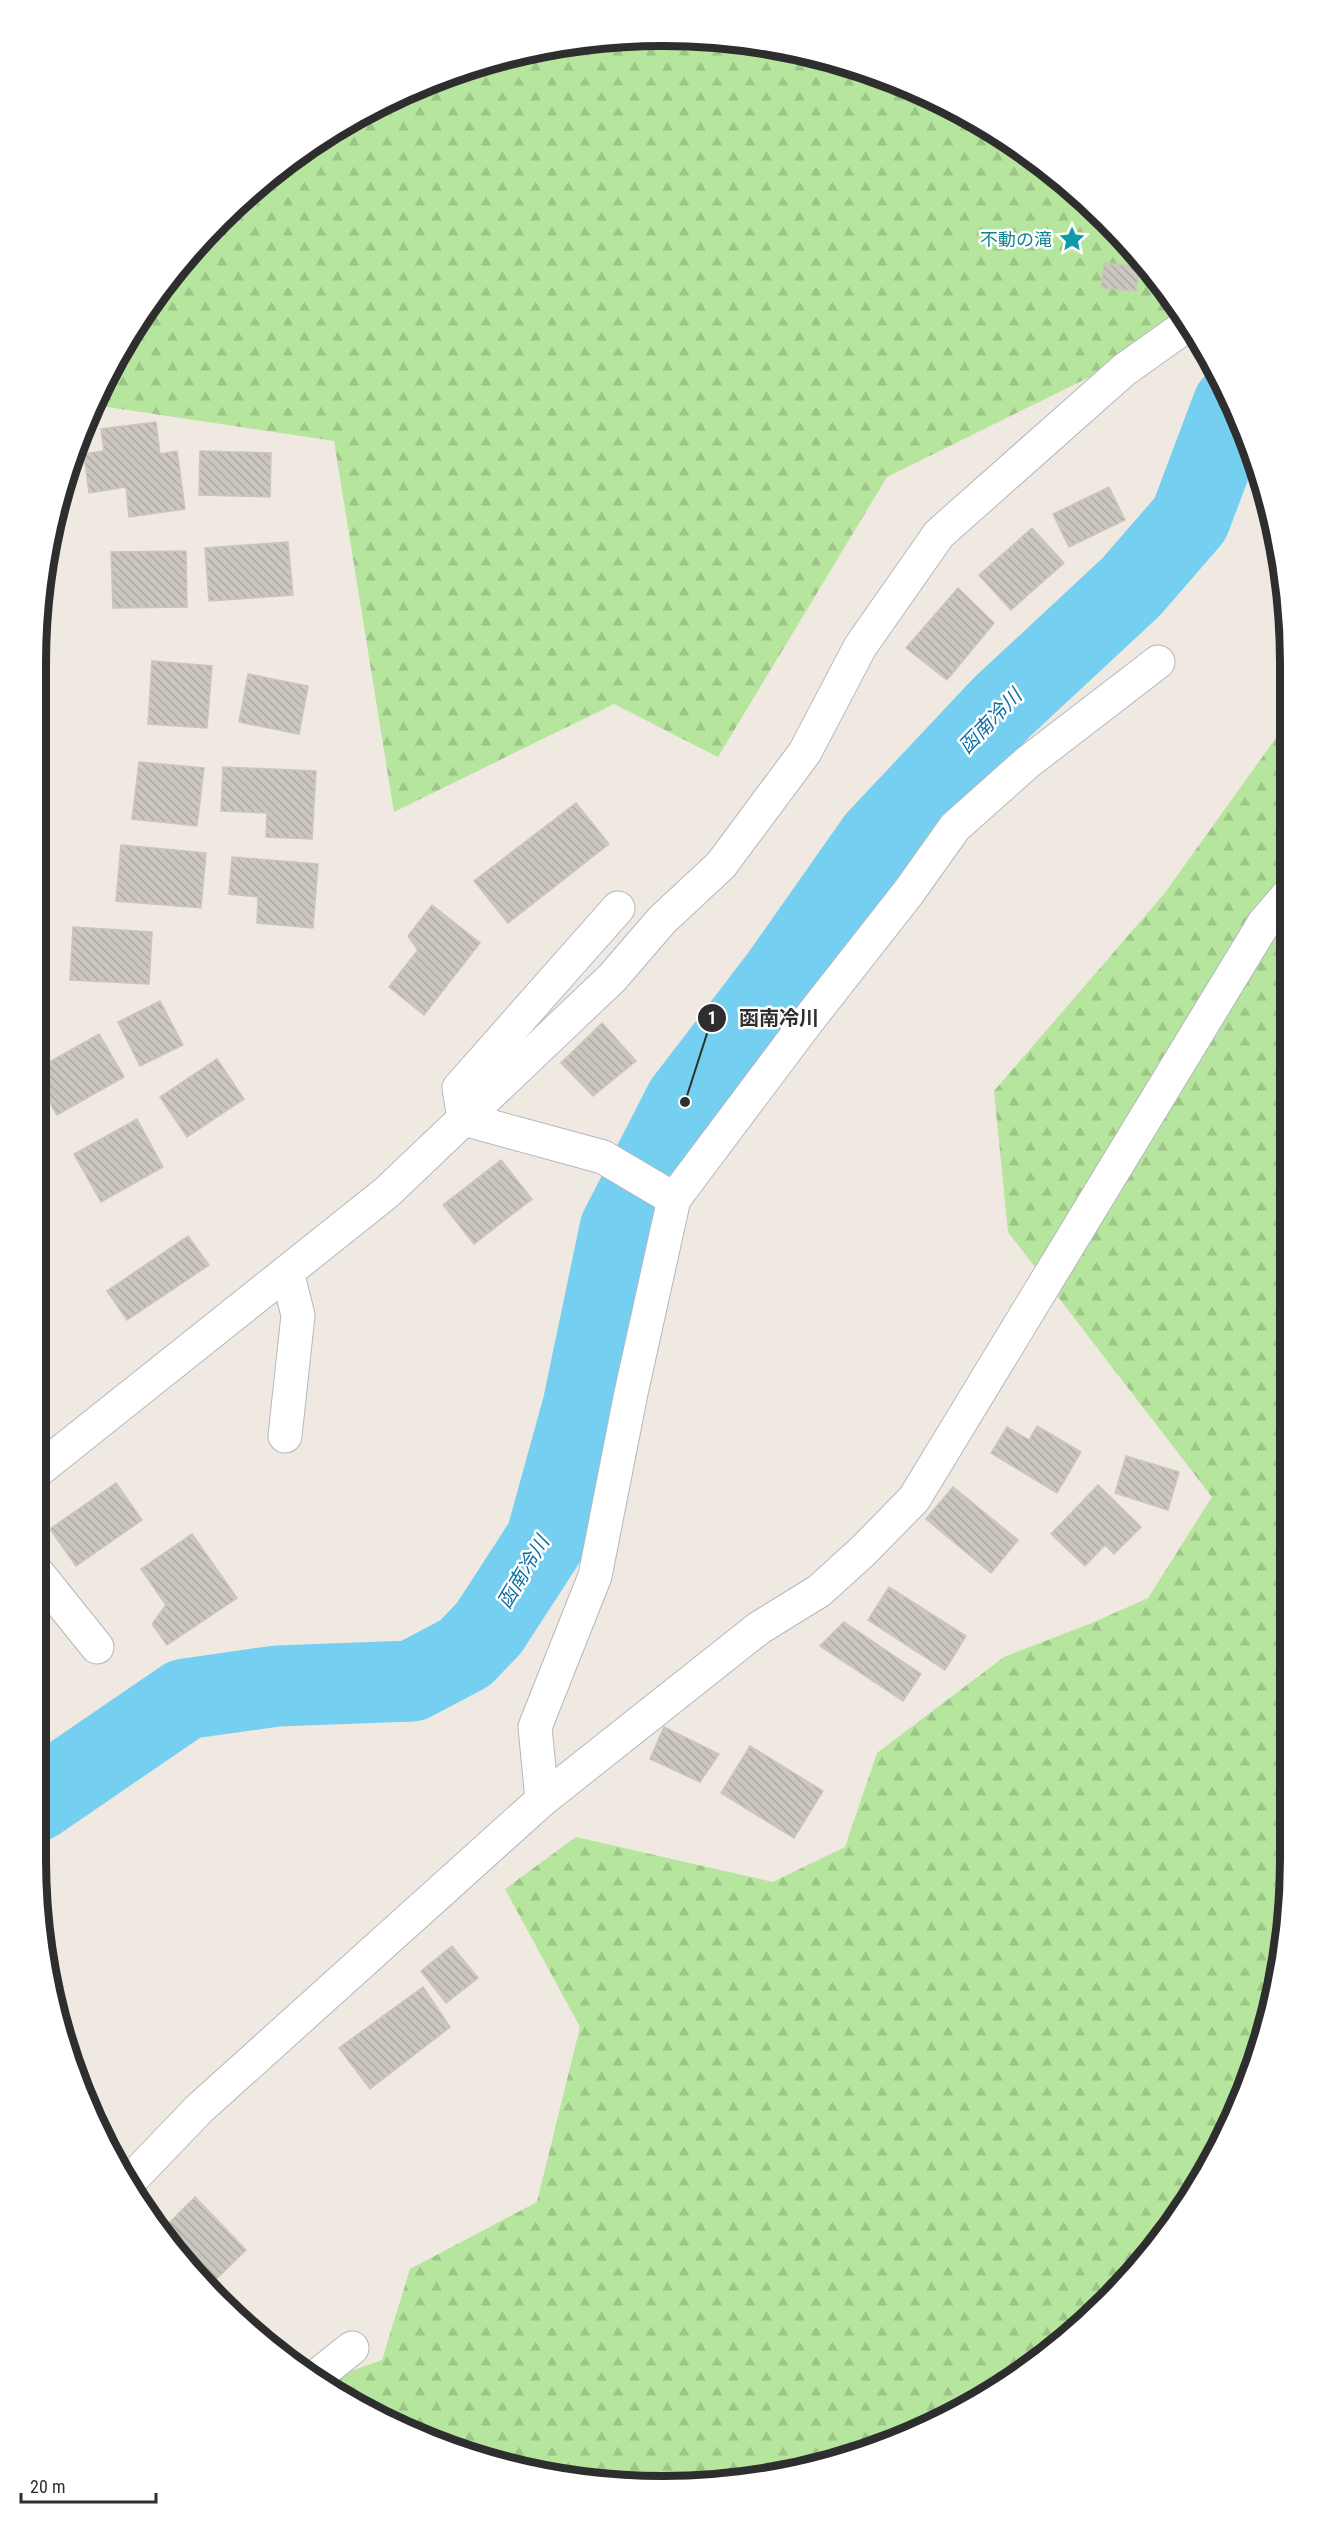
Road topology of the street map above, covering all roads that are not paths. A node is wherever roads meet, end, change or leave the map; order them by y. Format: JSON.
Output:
{"nodes":[{"id":1,"x":1182,"y":329,"type":"edge"},
{"id":2,"x":1158,"y":662,"type":"dead end"},
{"id":3,"x":1280,"y":904,"type":"edge"},
{"id":4,"x":618,"y":908,"type":"dead end"},
{"id":5,"x":464,"y":1119,"type":"junction"},
{"id":6,"x":674,"y":1199,"type":"junction"},
{"id":7,"x":286,"y":1272,"type":"junction"},
{"id":8,"x":285,"y":1436,"type":"dead end"},
{"id":9,"x":46,"y":1464,"type":"edge"},
{"id":10,"x":46,"y":1583,"type":"edge"},
{"id":11,"x":97,"y":1647,"type":"dead end"},
{"id":12,"x":543,"y":1800,"type":"junction"},
{"id":13,"x":134,"y":2176,"type":"edge"},
{"id":14,"x":352,"y":2348,"type":"dead end"},
{"id":15,"x":321,"y":2373,"type":"edge"}],
"edges":[{"from":1,"to":5,"type":"street"},
{"from":2,"to":6,"type":"street"},
{"from":3,"to":12,"type":"street"},
{"from":4,"to":5,"type":"street"},
{"from":5,"to":6,"type":"street"},
{"from":5,"to":7,"type":"street"},
{"from":6,"to":12,"type":"street"},
{"from":7,"to":8,"type":"street"},
{"from":7,"to":9,"type":"street"},
{"from":10,"to":11,"type":"street"},
{"from":12,"to":13,"type":"street"},
{"from":14,"to":15,"type":"street"}]}
